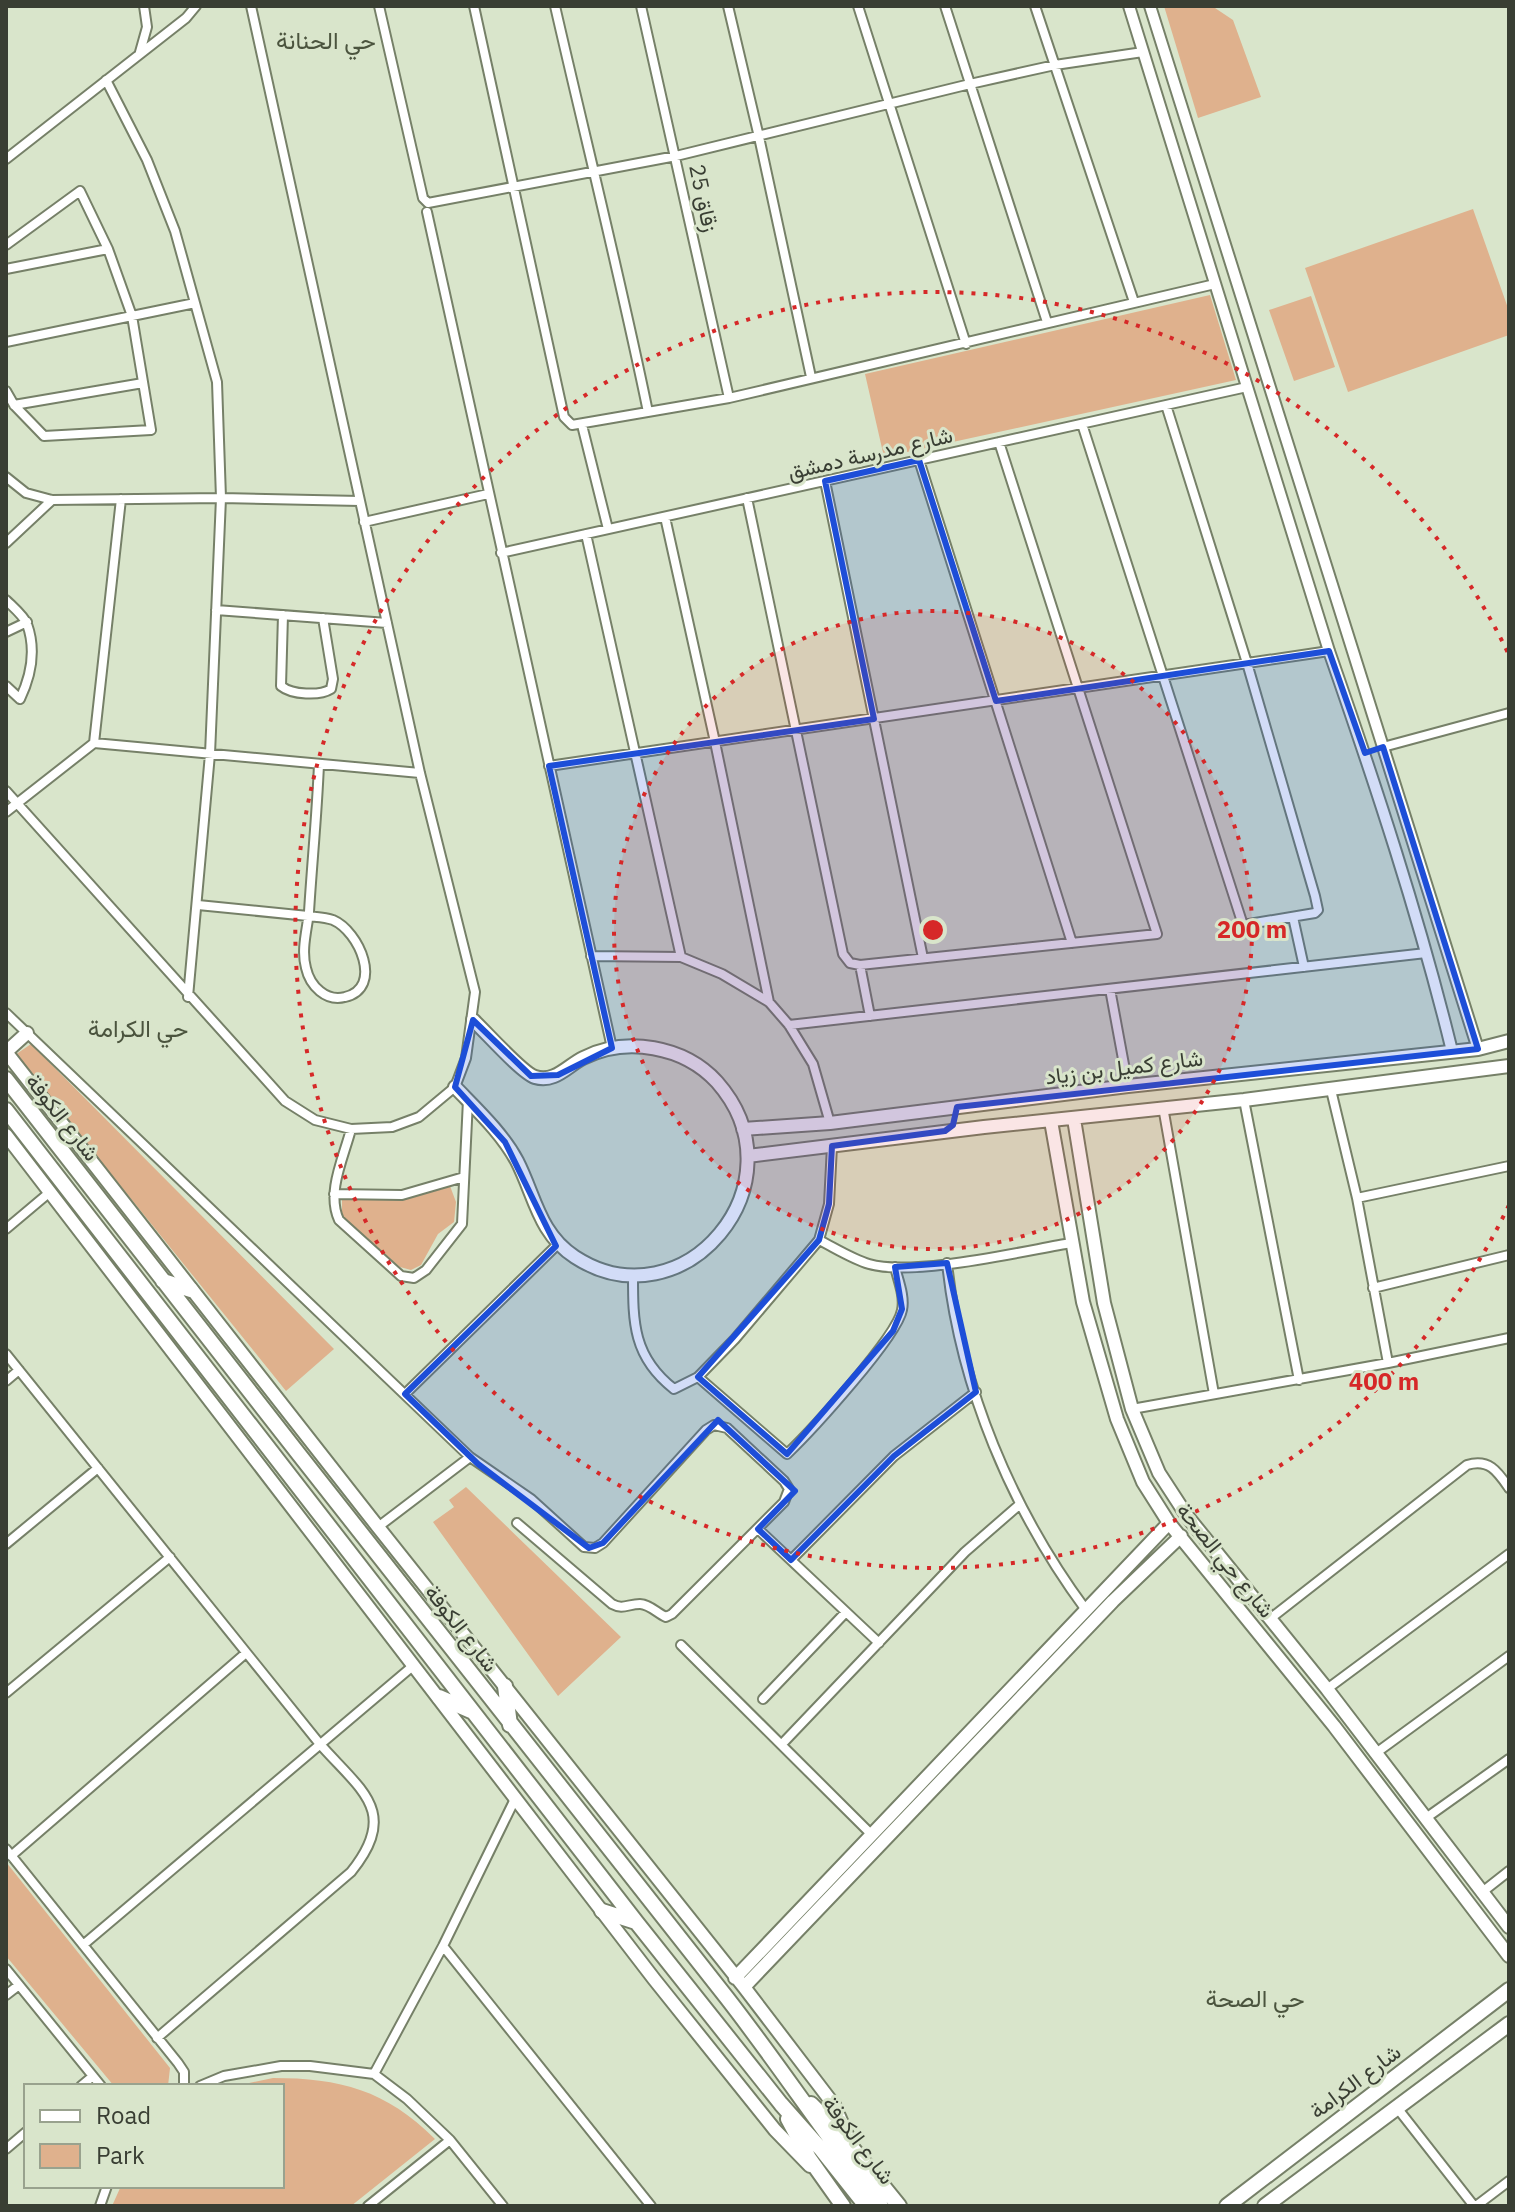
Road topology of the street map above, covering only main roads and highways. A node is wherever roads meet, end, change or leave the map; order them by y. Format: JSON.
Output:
{"nodes":[{"id":1,"x":473,"y":1020,"type":"road end"},
{"id":2,"x":27,"y":1033,"type":"road end"},
{"id":3,"x":1509,"y":1041,"type":"edge"},
{"id":4,"x":6,"y":1052,"type":"edge"},
{"id":5,"x":1509,"y":1066,"type":"edge"},
{"id":6,"x":6,"y":1079,"type":"edge"},
{"id":7,"x":455,"y":1087,"type":"road end"},
{"id":8,"x":984,"y":1104,"type":"junction"},
{"id":9,"x":944,"y":1108,"type":"junction"},
{"id":10,"x":6,"y":1110,"type":"edge"},
{"id":11,"x":1074,"y":1119,"type":"junction"},
{"id":12,"x":1051,"y":1121,"type":"junction"},
{"id":13,"x":984,"y":1127,"type":"junction"},
{"id":14,"x":743,"y":1129,"type":"junction"},
{"id":15,"x":945,"y":1131,"type":"junction"},
{"id":16,"x":6,"y":1135,"type":"edge"},
{"id":17,"x":748,"y":1156,"type":"junction"},
{"id":18,"x":1098,"y":1271,"type":"junction"},
{"id":19,"x":1076,"y":1273,"type":"junction"},
{"id":20,"x":163,"y":1281,"type":"junction"},
{"id":21,"x":191,"y":1290,"type":"junction"},
{"id":22,"x":140,"y":1295,"type":"junction"},
{"id":23,"x":1083,"y":1302,"type":"junction"},
{"id":24,"x":1104,"y":1303,"type":"junction"},
{"id":25,"x":1169,"y":1523,"type":"junction"},
{"id":26,"x":1181,"y":1536,"type":"junction"},
{"id":27,"x":1120,"y":1585,"type":"junction"},
{"id":28,"x":1109,"y":1596,"type":"junction"},
{"id":29,"x":505,"y":1686,"type":"junction"},
{"id":30,"x":439,"y":1697,"type":"junction"},
{"id":31,"x":475,"y":1713,"type":"junction"},
{"id":32,"x":1347,"y":1714,"type":"junction"},
{"id":33,"x":510,"y":1726,"type":"junction"},
{"id":34,"x":1334,"y":1726,"type":"junction"},
{"id":35,"x":1361,"y":1732,"type":"junction"},
{"id":36,"x":1348,"y":1744,"type":"junction"},
{"id":37,"x":602,"y":1911,"type":"junction"},
{"id":38,"x":637,"y":1923,"type":"junction"},
{"id":39,"x":1509,"y":1927,"type":"edge"},
{"id":40,"x":1509,"y":1956,"type":"edge"},
{"id":41,"x":740,"y":1983,"type":"junction"},
{"id":42,"x":1509,"y":1990,"type":"edge"},
{"id":43,"x":1509,"y":2024,"type":"edge"},
{"id":44,"x":795,"y":2090,"type":"junction"},
{"id":45,"x":781,"y":2104,"type":"junction"},
{"id":46,"x":852,"y":2147,"type":"junction"},
{"id":47,"x":820,"y":2175,"type":"junction"},
{"id":48,"x":1259,"y":2182,"type":"junction"},
{"id":49,"x":1269,"y":2203,"type":"edge"},
{"id":50,"x":900,"y":2205,"type":"edge"},
{"id":51,"x":843,"y":2206,"type":"edge"},
{"id":52,"x":866,"y":2206,"type":"edge"},
{"id":53,"x":881,"y":2206,"type":"edge"},
{"id":54,"x":1227,"y":2206,"type":"edge"}],
"edges":[{"from":1,"to":14,"type":"main road"},
{"from":2,"to":4,"type":"main road"},
{"from":3,"to":8,"type":"main road","name":"شارع كميل بن زياد"},
{"from":4,"to":21,"type":"main road"},
{"from":5,"to":11,"type":"main road","name":"شارع كميل بن زياد"},
{"from":6,"to":20,"type":"main road","name":"شارع الكوفة"},
{"from":7,"to":17,"type":"main road"},
{"from":8,"to":9,"type":"main road","name":"شارع كميل بن زياد"},
{"from":8,"to":13,"type":"main road"},
{"from":9,"to":14,"type":"main road","name":"شارع كميل بن زياد"},
{"from":9,"to":15,"type":"main road"},
{"from":10,"to":22,"type":"main road","name":"شارع الكوفة"},
{"from":11,"to":12,"type":"main road","name":"شارع كميل بن زياد"},
{"from":11,"to":18,"type":"main road","name":"شارع حي الصحة"},
{"from":12,"to":13,"type":"main road","name":"شارع كميل بن زياد"},
{"from":12,"to":19,"type":"main road","name":"شارع حي الصحة"},
{"from":13,"to":15,"type":"main road","name":"شارع كميل بن زياد"},
{"from":14,"to":17,"type":"main road"},
{"from":15,"to":17,"type":"main road","name":"شارع كميل بن زياد"},
{"from":16,"to":22,"type":"main road"},
{"from":18,"to":19,"type":"main road"},
{"from":18,"to":24,"type":"main road","name":"شارع حي الصحة"},
{"from":19,"to":23,"type":"main road","name":"شارع حي الصحة"},
{"from":20,"to":21,"type":"main road"},
{"from":20,"to":33,"type":"main road","name":"شارع الكوفة"},
{"from":21,"to":29,"type":"main road"},
{"from":22,"to":30,"type":"main road"},
{"from":22,"to":31,"type":"main road","name":"شارع الكوفة"},
{"from":23,"to":24,"type":"main road"},
{"from":23,"to":25,"type":"main road","name":"شارع حي الصحة"},
{"from":24,"to":32,"type":"main road","name":"شارع حي الصحة"},
{"from":25,"to":26,"type":"main road","name":"شارع حي الصحة"},
{"from":25,"to":27,"type":"main road"},
{"from":26,"to":27,"type":"main road"},
{"from":26,"to":34,"type":"main road","name":"شارع حي الصحة"},
{"from":27,"to":28,"type":"main road"},
{"from":28,"to":41,"type":"main road"},
{"from":28,"to":41,"type":"main road"},
{"from":29,"to":33,"type":"main road"},
{"from":29,"to":41,"type":"main road"},
{"from":30,"to":31,"type":"main road"},
{"from":30,"to":37,"type":"main road"},
{"from":31,"to":38,"type":"main road","name":"شارع الكوفة"},
{"from":32,"to":34,"type":"main road"},
{"from":32,"to":35,"type":"main road","name":"شارع حي الصحة"},
{"from":33,"to":44,"type":"main road","name":"شارع الكوفة"},
{"from":34,"to":36,"type":"main road","name":"شارع حي الصحة"},
{"from":35,"to":36,"type":"main road"},
{"from":35,"to":39,"type":"main road","name":"شارع حي الصحة"},
{"from":36,"to":40,"type":"main road","name":"شارع حي الصحة"},
{"from":37,"to":38,"type":"main road"},
{"from":37,"to":47,"type":"main road"},
{"from":38,"to":45,"type":"main road","name":"شارع الكوفة"},
{"from":41,"to":46,"type":"main road"},
{"from":42,"to":48,"type":"main road","name":"شارع الكرامة"},
{"from":43,"to":49,"type":"main road"},
{"from":44,"to":46,"type":"main road"},
{"from":44,"to":53,"type":"main road","name":"شارع الكوفة"},
{"from":45,"to":47,"type":"main road"},
{"from":45,"to":52,"type":"main road","name":"شارع الكوفة"},
{"from":46,"to":50,"type":"main road"},
{"from":47,"to":51,"type":"main road"},
{"from":48,"to":49,"type":"main road"},
{"from":48,"to":54,"type":"main road","name":"شارع الكرامة"}]}
